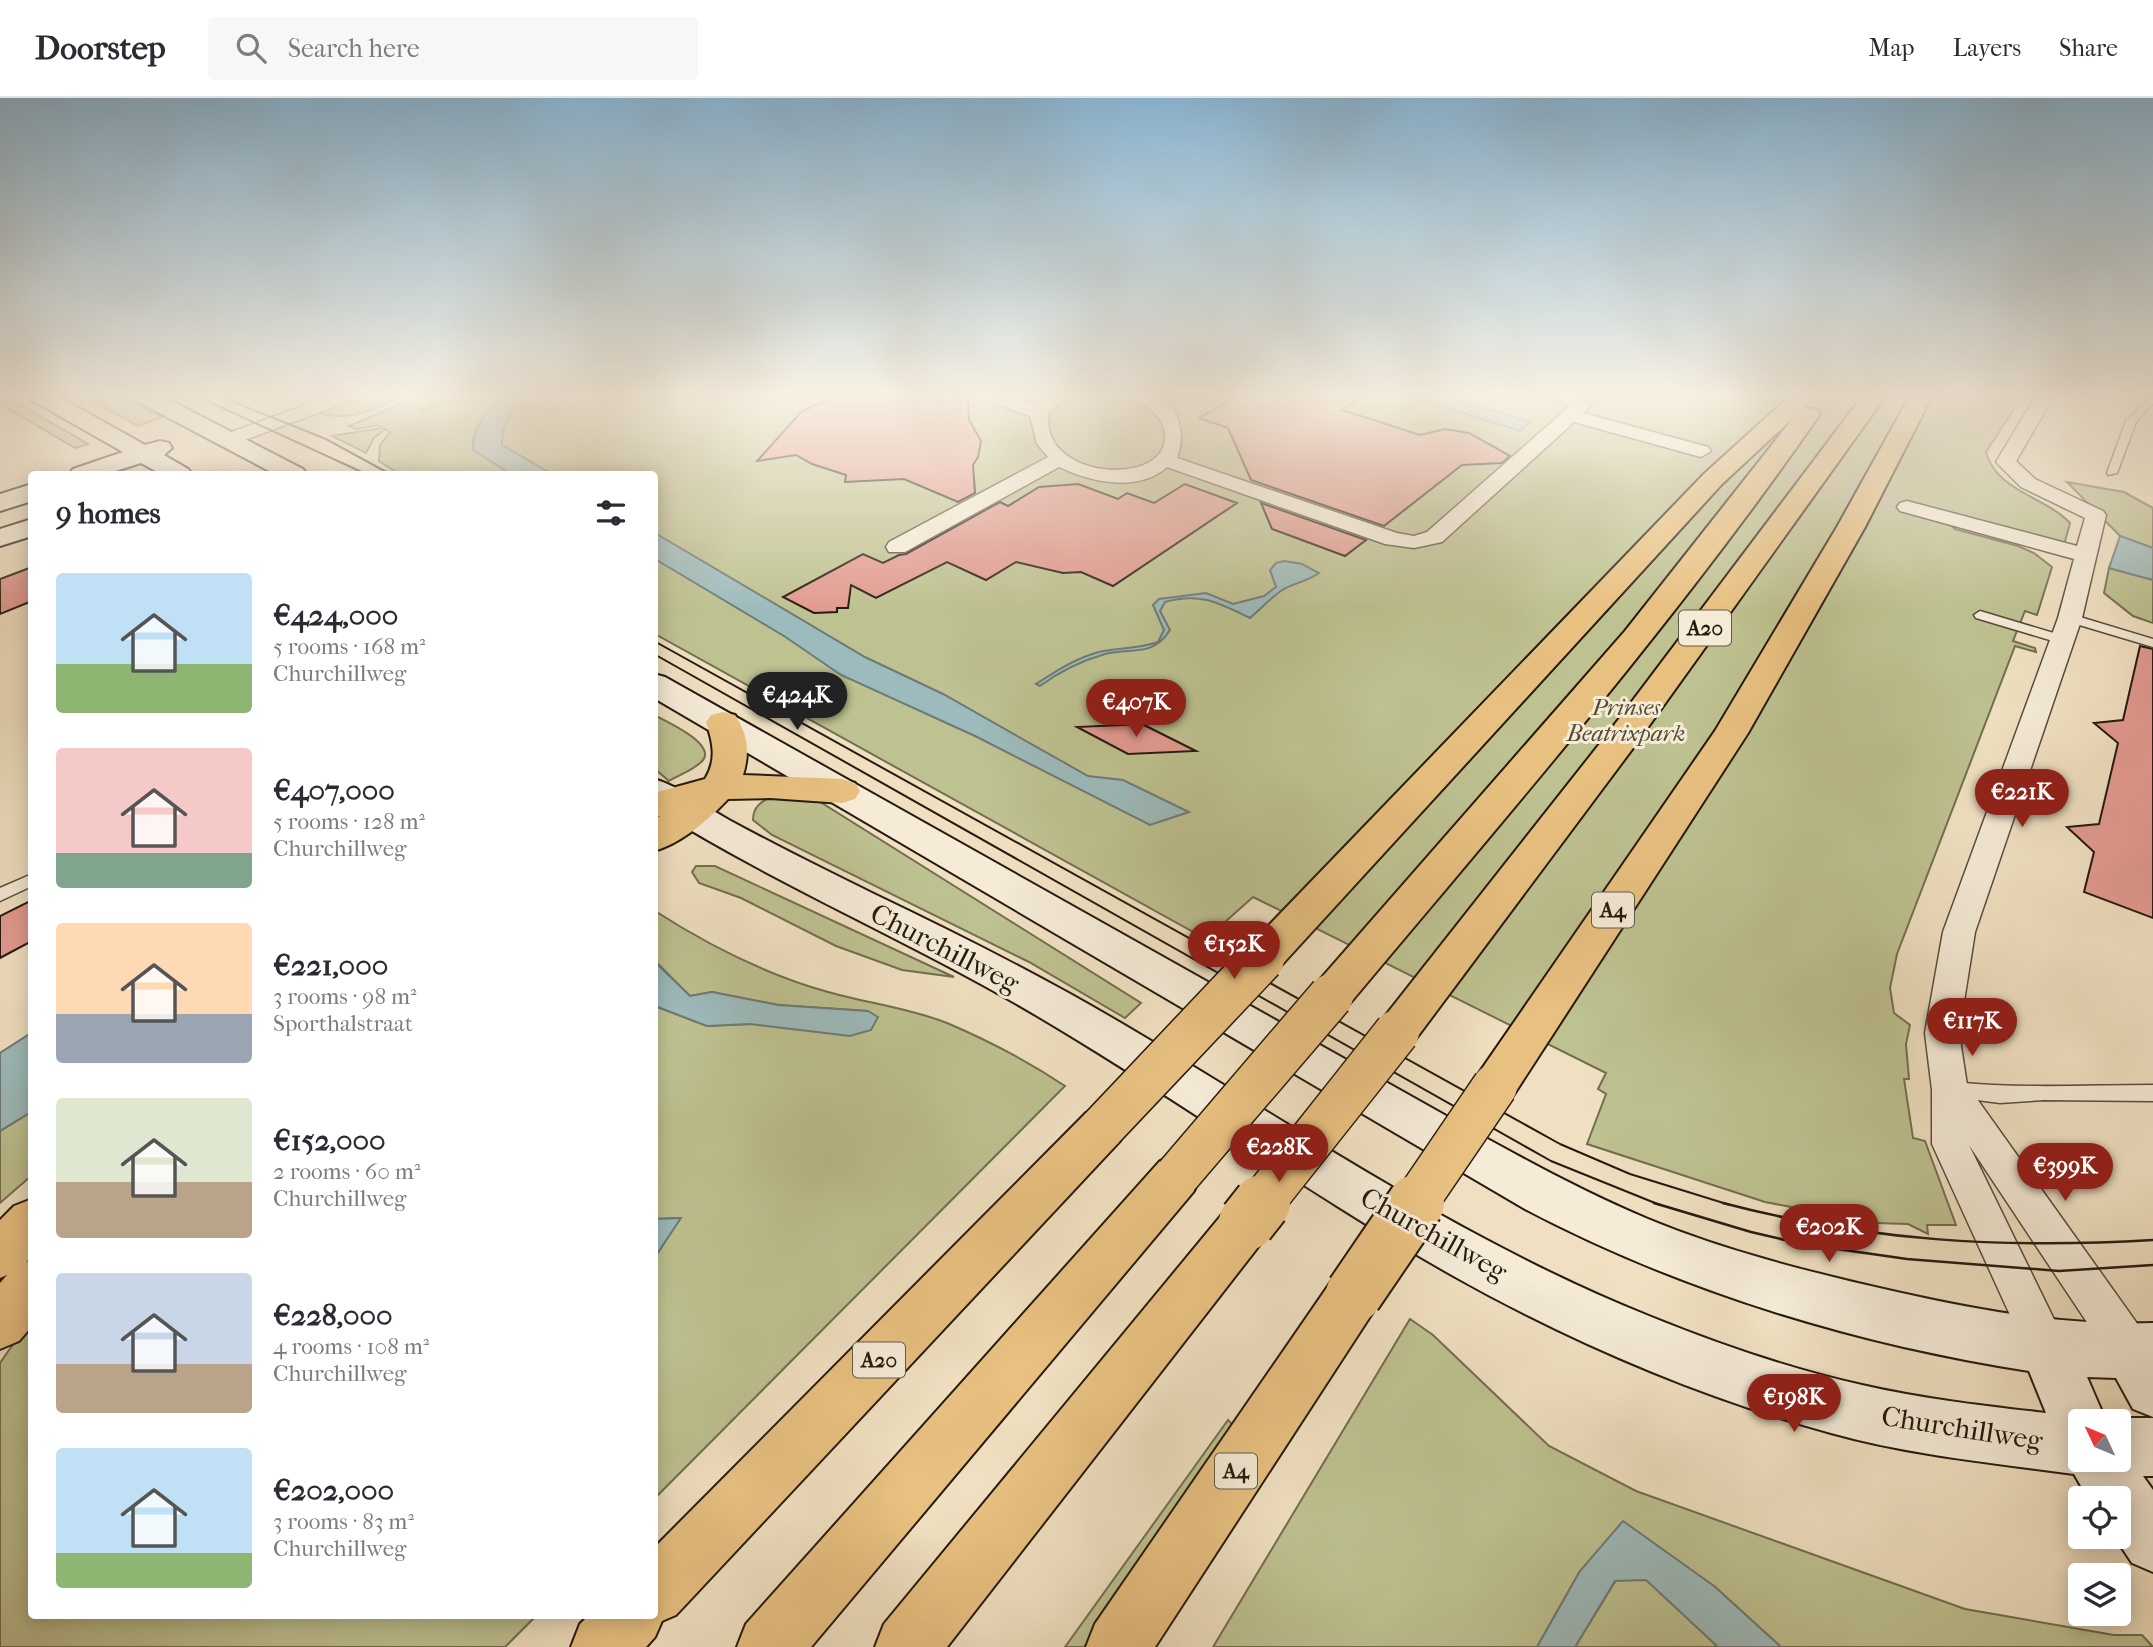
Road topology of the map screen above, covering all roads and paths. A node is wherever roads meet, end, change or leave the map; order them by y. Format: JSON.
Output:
{"nodes":[{"id":1,"x":1045,"y":466,"type":"edge"},
{"id":2,"x":1073,"y":466,"type":"edge"},
{"id":3,"x":1157,"y":466,"type":"edge"},
{"id":4,"x":1182,"y":466,"type":"edge"},
{"id":5,"x":1503,"y":466,"type":"edge"},
{"id":6,"x":1727,"y":466,"type":"edge"},
{"id":7,"x":1771,"y":466,"type":"edge"},
{"id":8,"x":1823,"y":466,"type":"edge"},
{"id":9,"x":1883,"y":466,"type":"edge"},
{"id":10,"x":2010,"y":466,"type":"edge"},
{"id":11,"x":2114,"y":466,"type":"edge"},
{"id":12,"x":154,"y":467,"type":"edge"},
{"id":13,"x":113,"y":471,"type":"edge"},
{"id":14,"x":2112,"y":473,"type":"dead end"},
{"id":15,"x":28,"y":493,"type":"edge"},
{"id":16,"x":0,"y":503,"type":"edge"},
{"id":17,"x":1907,"y":507,"type":"tunnel mouth"},
{"id":18,"x":28,"y":511,"type":"edge"},
{"id":19,"x":0,"y":521,"type":"edge"},
{"id":20,"x":28,"y":528,"type":"edge"},
{"id":21,"x":0,"y":538,"type":"edge"},
{"id":22,"x":897,"y":547,"type":"dead end"},
{"id":23,"x":2085,"y":555,"type":"junction"},
{"id":24,"x":1980,"y":615,"type":"dead end"},
{"id":25,"x":2066,"y":629,"type":"junction"},
{"id":26,"x":2153,"y":643,"type":"edge"},
{"id":27,"x":658,"y":686,"type":"edge"},
{"id":28,"x":723,"y":722,"type":"junction"},
{"id":29,"x":719,"y":787,"type":"junction"},
{"id":30,"x":842,"y":791,"type":"junction"},
{"id":31,"x":667,"y":803,"type":"edge"},
{"id":32,"x":658,"y":827,"type":"edge"},
{"id":33,"x":28,"y":881,"type":"edge"},
{"id":34,"x":0,"y":895,"type":"edge"},
{"id":35,"x":1950,"y":1090,"type":"junction"},
{"id":36,"x":2153,"y":1093,"type":"edge"},
{"id":37,"x":28,"y":1226,"type":"edge"},
{"id":38,"x":0,"y":1254,"type":"edge"},
{"id":39,"x":28,"y":1290,"type":"edge"},
{"id":40,"x":0,"y":1323,"type":"edge"},
{"id":41,"x":2046,"y":1346,"type":"junction"},
{"id":42,"x":2146,"y":1363,"type":"edge"},
{"id":43,"x":2073,"y":1409,"type":"edge"},
{"id":44,"x":2068,"y":1444,"type":"edge"},
{"id":45,"x":2132,"y":1447,"type":"edge"},
{"id":46,"x":2153,"y":1447,"type":"edge"},
{"id":47,"x":2104,"y":1472,"type":"edge"},
{"id":48,"x":2153,"y":1542,"type":"edge"},
{"id":49,"x":658,"y":1589,"type":"edge"},
{"id":50,"x":629,"y":1619,"type":"edge"},
{"id":51,"x":603,"y":1647,"type":"edge"},
{"id":52,"x":769,"y":1647,"type":"edge"},
{"id":53,"x":907,"y":1647,"type":"edge"},
{"id":54,"x":1118,"y":1647,"type":"edge"}],
"edges":[{"from":1,"to":22,"type":"street"},
{"from":2,"to":3,"type":"street"},
{"from":4,"to":5,"type":"street"},
{"from":6,"to":49,"type":"highway","number":"A20","bridge":true},
{"from":7,"to":52,"type":"highway","number":"A20","bridge":true},
{"from":8,"to":53,"type":"highway","number":"A20","bridge":true},
{"from":9,"to":54,"type":"highway","number":"A4","bridge":true},
{"from":10,"to":23,"type":"street"},
{"from":11,"to":14,"type":"lane"},
{"from":12,"to":13,"type":"main road"},
{"from":15,"to":16,"type":"main road"},
{"from":17,"to":23,"type":"street"},
{"from":18,"to":19,"type":"main road"},
{"from":20,"to":21,"type":"main road"},
{"from":23,"to":25,"type":"street"},
{"from":24,"to":25,"type":"lane"},
{"from":25,"to":26,"type":"lane"},
{"from":25,"to":35,"type":"street"},
{"from":27,"to":28,"type":"main road"},
{"from":28,"to":29,"type":"highway"},
{"from":28,"to":30,"type":"main road"},
{"from":29,"to":30,"type":"highway"},
{"from":29,"to":31,"type":"highway"},
{"from":30,"to":41,"type":"main road"},
{"from":31,"to":32,"type":"highway"},
{"from":31,"to":44,"type":"main road","name":"Churchillweg"},
{"from":33,"to":34,"type":"lane"},
{"from":35,"to":36,"type":"lane"},
{"from":35,"to":41,"type":"street"},
{"from":35,"to":42,"type":"street"},
{"from":37,"to":38,"type":"highway"},
{"from":39,"to":40,"type":"highway"},
{"from":41,"to":42,"type":"main road"},
{"from":41,"to":43,"type":"main road"},
{"from":45,"to":46,"type":"main road"},
{"from":47,"to":48,"type":"main road"},
{"from":50,"to":51,"type":"highway"}]}
